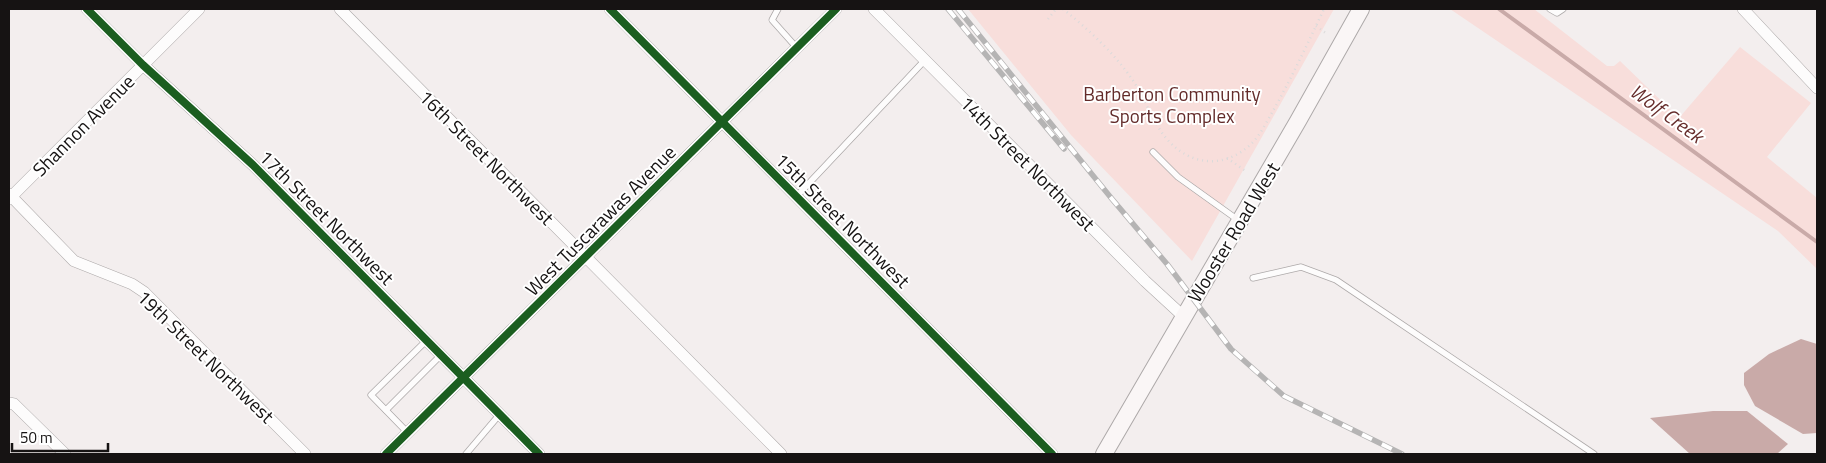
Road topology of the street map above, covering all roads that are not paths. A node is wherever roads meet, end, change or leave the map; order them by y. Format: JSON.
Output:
{"nodes":[{"id":1,"x":87,"y":9,"type":"edge"},
{"id":2,"x":199,"y":9,"type":"edge"},
{"id":3,"x":340,"y":9,"type":"edge"},
{"id":4,"x":610,"y":9,"type":"edge"},
{"id":5,"x":778,"y":9,"type":"edge"},
{"id":6,"x":836,"y":9,"type":"edge"},
{"id":7,"x":874,"y":9,"type":"edge"},
{"id":8,"x":1361,"y":9,"type":"edge"},
{"id":9,"x":1550,"y":9,"type":"edge"},
{"id":10,"x":1563,"y":9,"type":"edge"},
{"id":11,"x":1743,"y":9,"type":"edge"},
{"id":12,"x":797,"y":48,"type":"junction"},
{"id":13,"x":925,"y":60,"type":"junction"},
{"id":14,"x":143,"y":65,"type":"junction"},
{"id":15,"x":1817,"y":88,"type":"edge"},
{"id":16,"x":722,"y":122,"type":"junction"},
{"id":17,"x":1153,"y":152,"type":"dead end"},
{"id":18,"x":10,"y":197,"type":"edge"},
{"id":19,"x":796,"y":197,"type":"junction"},
{"id":20,"x":1239,"y":221,"type":"junction"},
{"id":21,"x":585,"y":257,"type":"junction"},
{"id":22,"x":1253,"y":278,"type":"dead end"},
{"id":23,"x":1183,"y":316,"type":"junction"},
{"id":24,"x":427,"y":340,"type":"junction"},
{"id":25,"x":442,"y":355,"type":"junction"},
{"id":26,"x":464,"y":378,"type":"junction"},
{"id":27,"x":9,"y":403,"type":"edge"},
{"id":28,"x":386,"y":410,"type":"junction"},
{"id":29,"x":500,"y":414,"type":"junction"},
{"id":30,"x":408,"y":433,"type":"junction"},
{"id":31,"x":65,"y":454,"type":"edge"},
{"id":32,"x":305,"y":454,"type":"edge"},
{"id":33,"x":386,"y":454,"type":"edge"},
{"id":34,"x":466,"y":454,"type":"edge"},
{"id":35,"x":539,"y":454,"type":"edge"},
{"id":36,"x":781,"y":454,"type":"edge"},
{"id":37,"x":1052,"y":454,"type":"edge"},
{"id":38,"x":1104,"y":454,"type":"edge"},
{"id":39,"x":1594,"y":454,"type":"edge"}],
"edges":[{"from":1,"to":14,"type":"street","name":"17th Street Northwest"},
{"from":2,"to":14,"type":"street","name":"Shannon Avenue"},
{"from":3,"to":21,"type":"street","name":"16th Street Northwest"},
{"from":4,"to":16,"type":"street","name":"15th Street Northwest"},
{"from":5,"to":12,"type":"lane"},
{"from":6,"to":12,"type":"street","name":"West Tuscarawas Avenue"},
{"from":7,"to":13,"type":"street","name":"14th Street Northwest"},
{"from":8,"to":20,"type":"main road","name":"Wooster Road West"},
{"from":9,"to":10,"type":"lane"},
{"from":11,"to":15,"type":"street"},
{"from":12,"to":16,"type":"street","name":"West Tuscarawas Avenue"},
{"from":13,"to":19,"type":"lane"},
{"from":13,"to":23,"type":"street","name":"14th Street Northwest"},
{"from":14,"to":18,"type":"street","name":"Shannon Avenue"},
{"from":14,"to":24,"type":"street","name":"17th Street Northwest"},
{"from":16,"to":19,"type":"street","name":"15th Street Northwest"},
{"from":16,"to":21,"type":"street","name":"West Tuscarawas Avenue"},
{"from":17,"to":20,"type":"lane"},
{"from":18,"to":32,"type":"street","name":"19th Street Northwest"},
{"from":19,"to":37,"type":"street","name":"15th Street Northwest"},
{"from":20,"to":23,"type":"main road","name":"Wooster Road West"},
{"from":21,"to":26,"type":"street","name":"West Tuscarawas Avenue"},
{"from":21,"to":36,"type":"street","name":"16th Street Northwest"},
{"from":22,"to":39,"type":"lane"},
{"from":23,"to":38,"type":"main road","name":"Wooster Road West"},
{"from":24,"to":25,"type":"street","name":"17th Street Northwest"},
{"from":24,"to":28,"type":"lane"},
{"from":25,"to":26,"type":"street","name":"17th Street Northwest"},
{"from":25,"to":28,"type":"lane"},
{"from":26,"to":29,"type":"street","name":"17th Street Northwest"},
{"from":26,"to":30,"type":"street","name":"West Tuscarawas Avenue"},
{"from":27,"to":31,"type":"street"},
{"from":28,"to":30,"type":"lane"},
{"from":29,"to":34,"type":"lane"},
{"from":29,"to":35,"type":"street","name":"17th Street Northwest"},
{"from":30,"to":33,"type":"street","name":"West Tuscarawas Avenue"}]}
